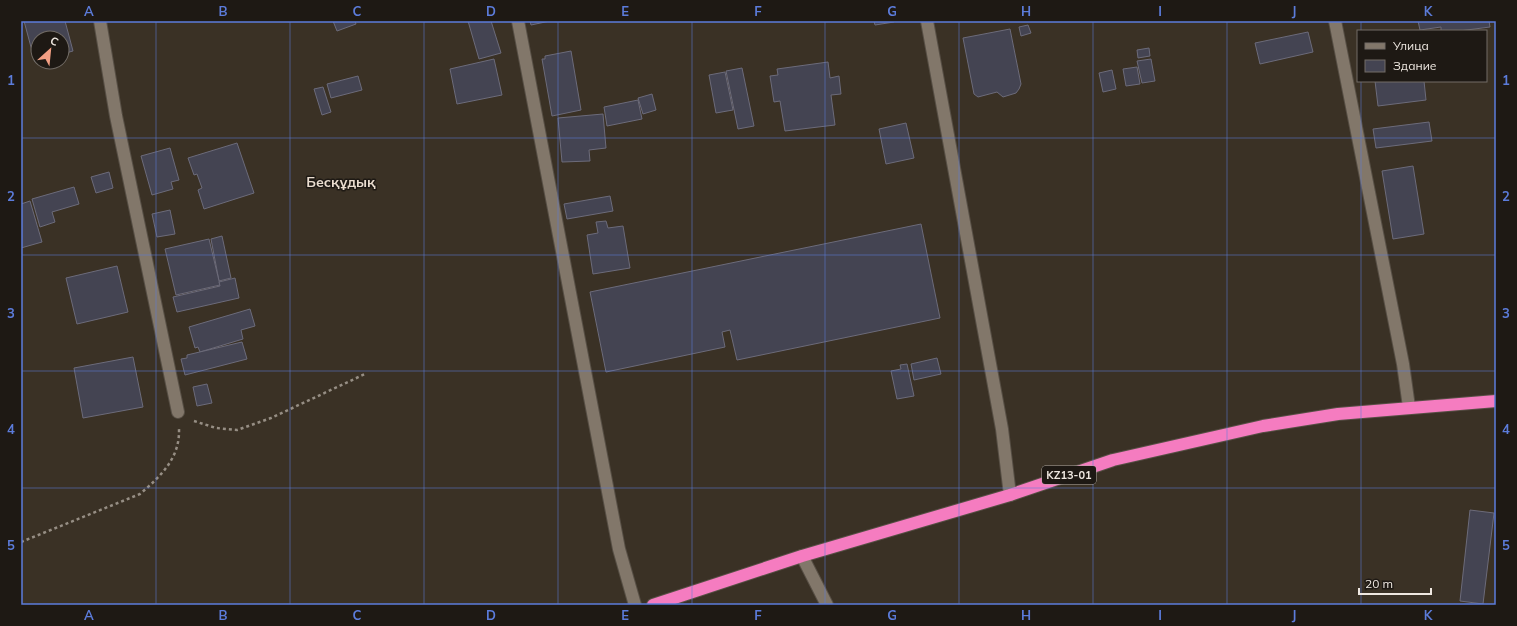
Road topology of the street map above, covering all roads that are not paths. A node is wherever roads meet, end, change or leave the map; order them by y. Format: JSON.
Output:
{"nodes":[{"id":1,"x":100,"y":21,"type":"edge"},
{"id":2,"x":518,"y":21,"type":"edge"},
{"id":3,"x":927,"y":21,"type":"edge"},
{"id":4,"x":1335,"y":21,"type":"edge"},
{"id":5,"x":1496,"y":401,"type":"edge"},
{"id":6,"x":1409,"y":407,"type":"junction"},
{"id":7,"x":178,"y":412,"type":"road end"},
{"id":8,"x":1010,"y":495,"type":"junction"},
{"id":9,"x":802,"y":556,"type":"junction"},
{"id":10,"x":635,"y":605,"type":"edge"},
{"id":11,"x":654,"y":605,"type":"edge"},
{"id":12,"x":827,"y":605,"type":"edge"}],
"edges":[{"from":1,"to":7,"type":"street"},
{"from":2,"to":10,"type":"street"},
{"from":3,"to":8,"type":"street"},
{"from":4,"to":6,"type":"street"},
{"from":5,"to":6,"type":"highway","number":"KZ13-01"},
{"from":6,"to":8,"type":"highway","number":"KZ13-01"},
{"from":8,"to":9,"type":"highway","number":"KZ13-01"},
{"from":9,"to":11,"type":"highway","number":"KZ13-01"},
{"from":9,"to":12,"type":"street"}]}
